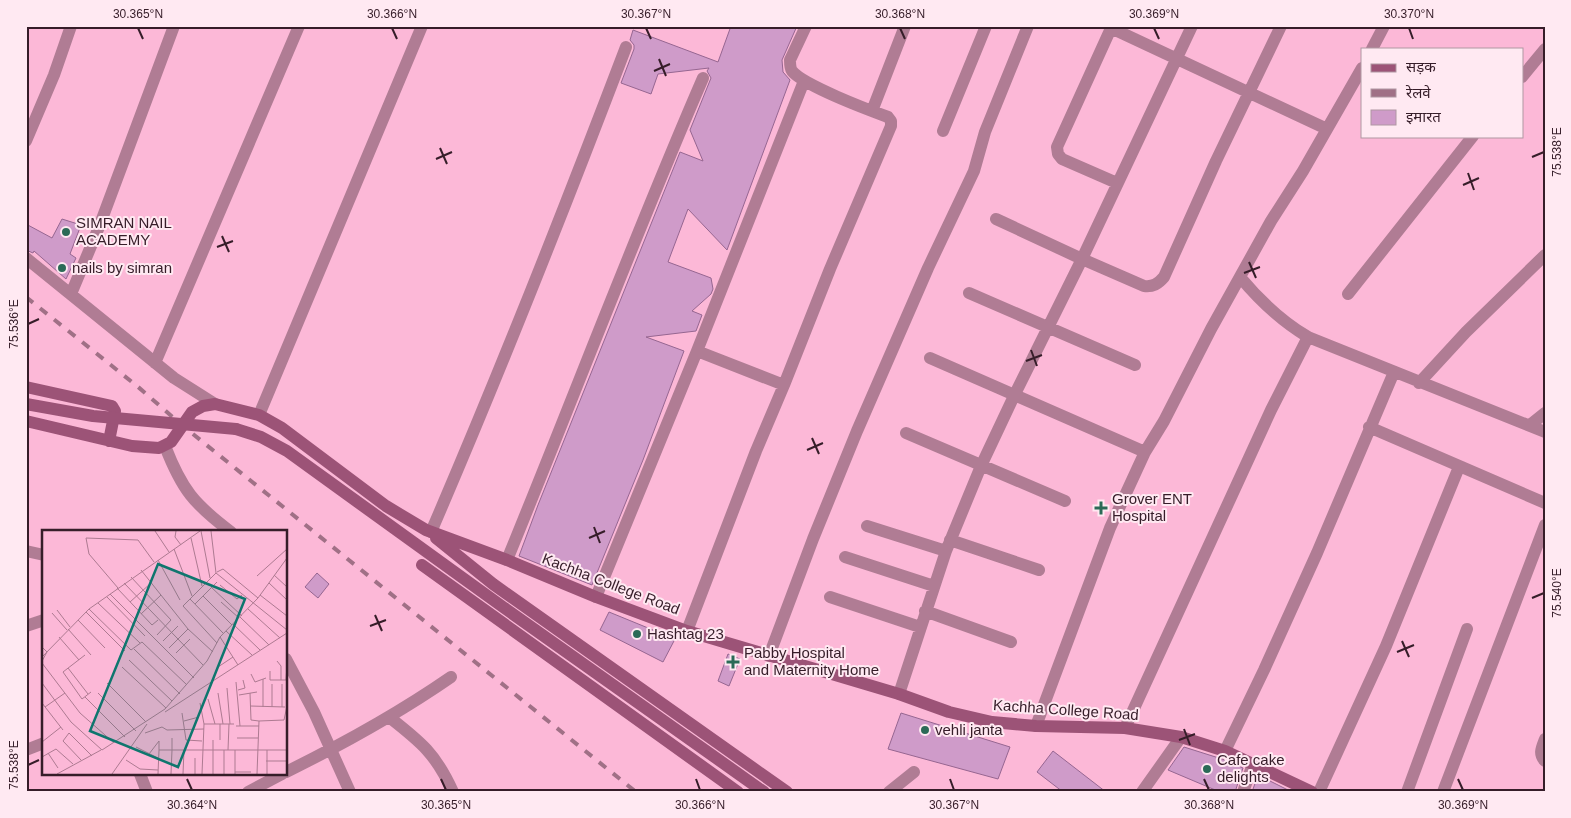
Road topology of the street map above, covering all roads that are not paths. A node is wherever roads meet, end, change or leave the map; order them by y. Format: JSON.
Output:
{"nodes":[{"id":1,"x":71,"y":26,"type":"edge"},
{"id":2,"x":174,"y":26,"type":"edge"},
{"id":3,"x":299,"y":26,"type":"edge"},
{"id":4,"x":422,"y":26,"type":"edge"},
{"id":5,"x":806,"y":26,"type":"edge"},
{"id":6,"x":906,"y":26,"type":"edge"},
{"id":7,"x":986,"y":26,"type":"edge"},
{"id":8,"x":1028,"y":26,"type":"edge"},
{"id":9,"x":1192,"y":26,"type":"edge"},
{"id":10,"x":1281,"y":26,"type":"edge"},
{"id":11,"x":1384,"y":26,"type":"edge"},
{"id":12,"x":1112,"y":27,"type":"edge"},
{"id":13,"x":626,"y":46,"type":"dead end"},
{"id":14,"x":1373,"y":48,"type":"edge"},
{"id":15,"x":1545,"y":49,"type":"edge"},
{"id":16,"x":1177,"y":60,"type":"junction"},
{"id":17,"x":1361,"y":70,"type":"edge"},
{"id":18,"x":1524,"y":75,"type":"edge"},
{"id":19,"x":703,"y":78,"type":"dead end"},
{"id":20,"x":804,"y":81,"type":"junction"},
{"id":21,"x":1249,"y":94,"type":"junction"},
{"id":22,"x":872,"y":110,"type":"junction"},
{"id":23,"x":1327,"y":129,"type":"junction"},
{"id":24,"x":943,"y":131,"type":"dead end"},
{"id":25,"x":1471,"y":138,"type":"edge"},
{"id":26,"x":26,"y":141,"type":"edge"},
{"id":27,"x":1117,"y":184,"type":"junction"},
{"id":28,"x":996,"y":219,"type":"dead end"},
{"id":29,"x":1545,"y":255,"type":"edge"},
{"id":30,"x":26,"y":258,"type":"edge"},
{"id":31,"x":1082,"y":259,"type":"junction"},
{"id":32,"x":1240,"y":277,"type":"junction"},
{"id":33,"x":970,"y":293,"type":"dead end"},
{"id":34,"x":71,"y":294,"type":"junction"},
{"id":35,"x":1348,"y":294,"type":"dead end"},
{"id":36,"x":1048,"y":327,"type":"junction"},
{"id":37,"x":1308,"y":337,"type":"junction"},
{"id":38,"x":697,"y":351,"type":"junction"},
{"id":39,"x":930,"y":358,"type":"dead end"},
{"id":40,"x":154,"y":363,"type":"junction"},
{"id":41,"x":1135,"y":365,"type":"dead end"},
{"id":42,"x":1394,"y":372,"type":"junction"},
{"id":43,"x":1419,"y":383,"type":"junction"},
{"id":44,"x":784,"y":386,"type":"junction"},
{"id":45,"x":26,"y":387,"type":"edge"},
{"id":46,"x":1014,"y":396,"type":"junction"},
{"id":47,"x":26,"y":404,"type":"edge"},
{"id":48,"x":214,"y":404,"type":"junction"},
{"id":49,"x":1545,"y":413,"type":"edge"},
{"id":50,"x":259,"y":415,"type":"junction"},
{"id":51,"x":26,"y":420,"type":"edge"},
{"id":52,"x":1530,"y":426,"type":"junction"},
{"id":53,"x":1369,"y":427,"type":"junction"},
{"id":54,"x":1545,"y":432,"type":"edge"},
{"id":55,"x":906,"y":433,"type":"dead end"},
{"id":56,"x":109,"y":441,"type":"junction"},
{"id":57,"x":165,"y":446,"type":"junction"},
{"id":58,"x":1145,"y":452,"type":"junction"},
{"id":59,"x":981,"y":466,"type":"junction"},
{"id":60,"x":1459,"y":467,"type":"junction"},
{"id":61,"x":1065,"y":501,"type":"dead end"},
{"id":62,"x":1545,"y":503,"type":"edge"},
{"id":63,"x":1545,"y":525,"type":"edge"},
{"id":64,"x":868,"y":526,"type":"dead end"},
{"id":65,"x":229,"y":530,"type":"edge"},
{"id":66,"x":429,"y":531,"type":"junction"},
{"id":67,"x":948,"y":546,"type":"junction"},
{"id":68,"x":26,"y":551,"type":"edge"},
{"id":69,"x":42,"y":555,"type":"edge"},
{"id":70,"x":845,"y":557,"type":"dead end"},
{"id":71,"x":507,"y":560,"type":"junction"},
{"id":72,"x":422,"y":565,"type":"dead end"},
{"id":73,"x":1039,"y":570,"type":"dead end"},
{"id":74,"x":934,"y":586,"type":"junction"},
{"id":75,"x":596,"y":597,"type":"junction"},
{"id":76,"x":830,"y":597,"type":"dead end"},
{"id":77,"x":925,"y":611,"type":"junction"},
{"id":78,"x":42,"y":621,"type":"edge"},
{"id":79,"x":26,"y":626,"type":"edge"},
{"id":80,"x":920,"y":628,"type":"junction"},
{"id":81,"x":1467,"y":629,"type":"dead end"},
{"id":82,"x":687,"y":631,"type":"junction"},
{"id":83,"x":1011,"y":642,"type":"dead end"},
{"id":84,"x":769,"y":656,"type":"junction"},
{"id":85,"x":288,"y":663,"type":"edge"},
{"id":86,"x":451,"y":677,"type":"dead end"},
{"id":87,"x":899,"y":694,"type":"junction"},
{"id":88,"x":389,"y":717,"type":"junction"},
{"id":89,"x":1036,"y":726,"type":"junction"},
{"id":90,"x":1125,"y":728,"type":"junction"},
{"id":91,"x":1181,"y":737,"type":"junction"},
{"id":92,"x":1545,"y":739,"type":"edge"},
{"id":93,"x":42,"y":744,"type":"edge"},
{"id":94,"x":26,"y":750,"type":"edge"},
{"id":95,"x":332,"y":750,"type":"junction"},
{"id":96,"x":1225,"y":751,"type":"junction"},
{"id":97,"x":1545,"y":760,"type":"edge"},
{"id":98,"x":1253,"y":764,"type":"junction"},
{"id":99,"x":288,"y":771,"type":"edge"},
{"id":100,"x":914,"y":772,"type":"dead end"},
{"id":101,"x":141,"y":776,"type":"edge"},
{"id":102,"x":278,"y":776,"type":"edge"},
{"id":103,"x":147,"y":792,"type":"edge"},
{"id":104,"x":248,"y":792,"type":"edge"},
{"id":105,"x":350,"y":792,"type":"edge"},
{"id":106,"x":453,"y":792,"type":"edge"},
{"id":107,"x":738,"y":792,"type":"edge"},
{"id":108,"x":764,"y":792,"type":"edge"},
{"id":109,"x":787,"y":792,"type":"edge"},
{"id":110,"x":889,"y":792,"type":"edge"},
{"id":111,"x":1142,"y":792,"type":"edge"},
{"id":112,"x":1243,"y":792,"type":"edge"},
{"id":113,"x":1312,"y":792,"type":"edge"},
{"id":114,"x":1319,"y":792,"type":"edge"},
{"id":115,"x":1407,"y":792,"type":"edge"},
{"id":116,"x":1443,"y":792,"type":"edge"}],
"edges":[{"from":1,"to":26,"type":"street"},
{"from":2,"to":34,"type":"street"},
{"from":3,"to":40,"type":"street"},
{"from":4,"to":50,"type":"street"},
{"from":5,"to":20,"type":"street"},
{"from":6,"to":22,"type":"street"},
{"from":7,"to":24,"type":"street"},
{"from":8,"to":84,"type":"street"},
{"from":9,"to":16,"type":"street"},
{"from":10,"to":21,"type":"street"},
{"from":11,"to":14,"type":"street"},
{"from":12,"to":16,"type":"street"},
{"from":12,"to":27,"type":"street"},
{"from":13,"to":66,"type":"street"},
{"from":15,"to":18,"type":"street"},
{"from":16,"to":21,"type":"street"},
{"from":16,"to":27,"type":"street"},
{"from":17,"to":23,"type":"street"},
{"from":19,"to":71,"type":"street"},
{"from":20,"to":22,"type":"street"},
{"from":20,"to":38,"type":"street"},
{"from":21,"to":23,"type":"street"},
{"from":21,"to":31,"type":"street"},
{"from":22,"to":44,"type":"street"},
{"from":23,"to":32,"type":"street"},
{"from":25,"to":35,"type":"street"},
{"from":27,"to":31,"type":"street"},
{"from":28,"to":31,"type":"street"},
{"from":29,"to":43,"type":"street"},
{"from":30,"to":34,"type":"street","name":"Kachha College Road"},
{"from":31,"to":36,"type":"street"},
{"from":32,"to":37,"type":"street"},
{"from":32,"to":58,"type":"street"},
{"from":33,"to":36,"type":"street"},
{"from":34,"to":40,"type":"street","name":"Kachha College Road"},
{"from":36,"to":41,"type":"street"},
{"from":36,"to":46,"type":"street"},
{"from":37,"to":42,"type":"street"},
{"from":37,"to":90,"type":"street"},
{"from":38,"to":44,"type":"street"},
{"from":38,"to":75,"type":"street"},
{"from":39,"to":46,"type":"street"},
{"from":40,"to":48,"type":"street","name":"Kachha College Road"},
{"from":42,"to":43,"type":"street"},
{"from":42,"to":53,"type":"street"},
{"from":43,"to":52,"type":"street"},
{"from":44,"to":82,"type":"street"},
{"from":45,"to":56,"type":"street"},
{"from":46,"to":58,"type":"street"},
{"from":46,"to":59,"type":"street"},
{"from":47,"to":108,"type":"street","bridge":true},
{"from":48,"to":50,"type":"street","name":"Kachha College Road"},
{"from":48,"to":57,"type":"street"},
{"from":49,"to":52,"type":"street"},
{"from":50,"to":66,"type":"street","name":"Kachha College Road"},
{"from":51,"to":56,"type":"street"},
{"from":52,"to":54,"type":"street"},
{"from":53,"to":60,"type":"street"},
{"from":53,"to":96,"type":"street"},
{"from":55,"to":59,"type":"street"},
{"from":56,"to":57,"type":"street"},
{"from":57,"to":65,"type":"street"},
{"from":58,"to":89,"type":"street"},
{"from":59,"to":61,"type":"street"},
{"from":59,"to":67,"type":"street"},
{"from":60,"to":62,"type":"street"},
{"from":60,"to":114,"type":"street"},
{"from":63,"to":116,"type":"street"},
{"from":64,"to":67,"type":"street"},
{"from":66,"to":71,"type":"street","name":"Kachha College Road"},
{"from":66,"to":109,"type":"street"},
{"from":67,"to":73,"type":"street"},
{"from":67,"to":74,"type":"street"},
{"from":68,"to":69,"type":"street"},
{"from":70,"to":74,"type":"street"},
{"from":71,"to":75,"type":"street","name":"Kachha College Road"},
{"from":72,"to":107,"type":"street"},
{"from":74,"to":77,"type":"street"},
{"from":75,"to":82,"type":"street","name":"Kachha College Road"},
{"from":76,"to":80,"type":"street"},
{"from":77,"to":80,"type":"street"},
{"from":77,"to":83,"type":"street"},
{"from":78,"to":79,"type":"street"},
{"from":80,"to":87,"type":"street"},
{"from":81,"to":115,"type":"street"},
{"from":82,"to":84,"type":"street","name":"Kachha College Road"},
{"from":84,"to":87,"type":"street","name":"Kachha College Road"},
{"from":85,"to":95,"type":"street"},
{"from":86,"to":88,"type":"street"},
{"from":87,"to":89,"type":"street","name":"Kachha College Road"},
{"from":88,"to":95,"type":"street"},
{"from":88,"to":106,"type":"street"},
{"from":89,"to":90,"type":"street","name":"Kachha College Road"},
{"from":90,"to":91,"type":"street","name":"Kachha College Road"},
{"from":91,"to":96,"type":"street","name":"Kachha College Road"},
{"from":91,"to":111,"type":"street"},
{"from":92,"to":97,"type":"street"},
{"from":93,"to":94,"type":"street"},
{"from":95,"to":99,"type":"street"},
{"from":95,"to":105,"type":"street"},
{"from":96,"to":98,"type":"street","name":"Kachha College Road"},
{"from":98,"to":112,"type":"street"},
{"from":98,"to":113,"type":"street","name":"Kachha College Road"},
{"from":100,"to":110,"type":"street"},
{"from":101,"to":103,"type":"street"},
{"from":102,"to":104,"type":"street"}]}
